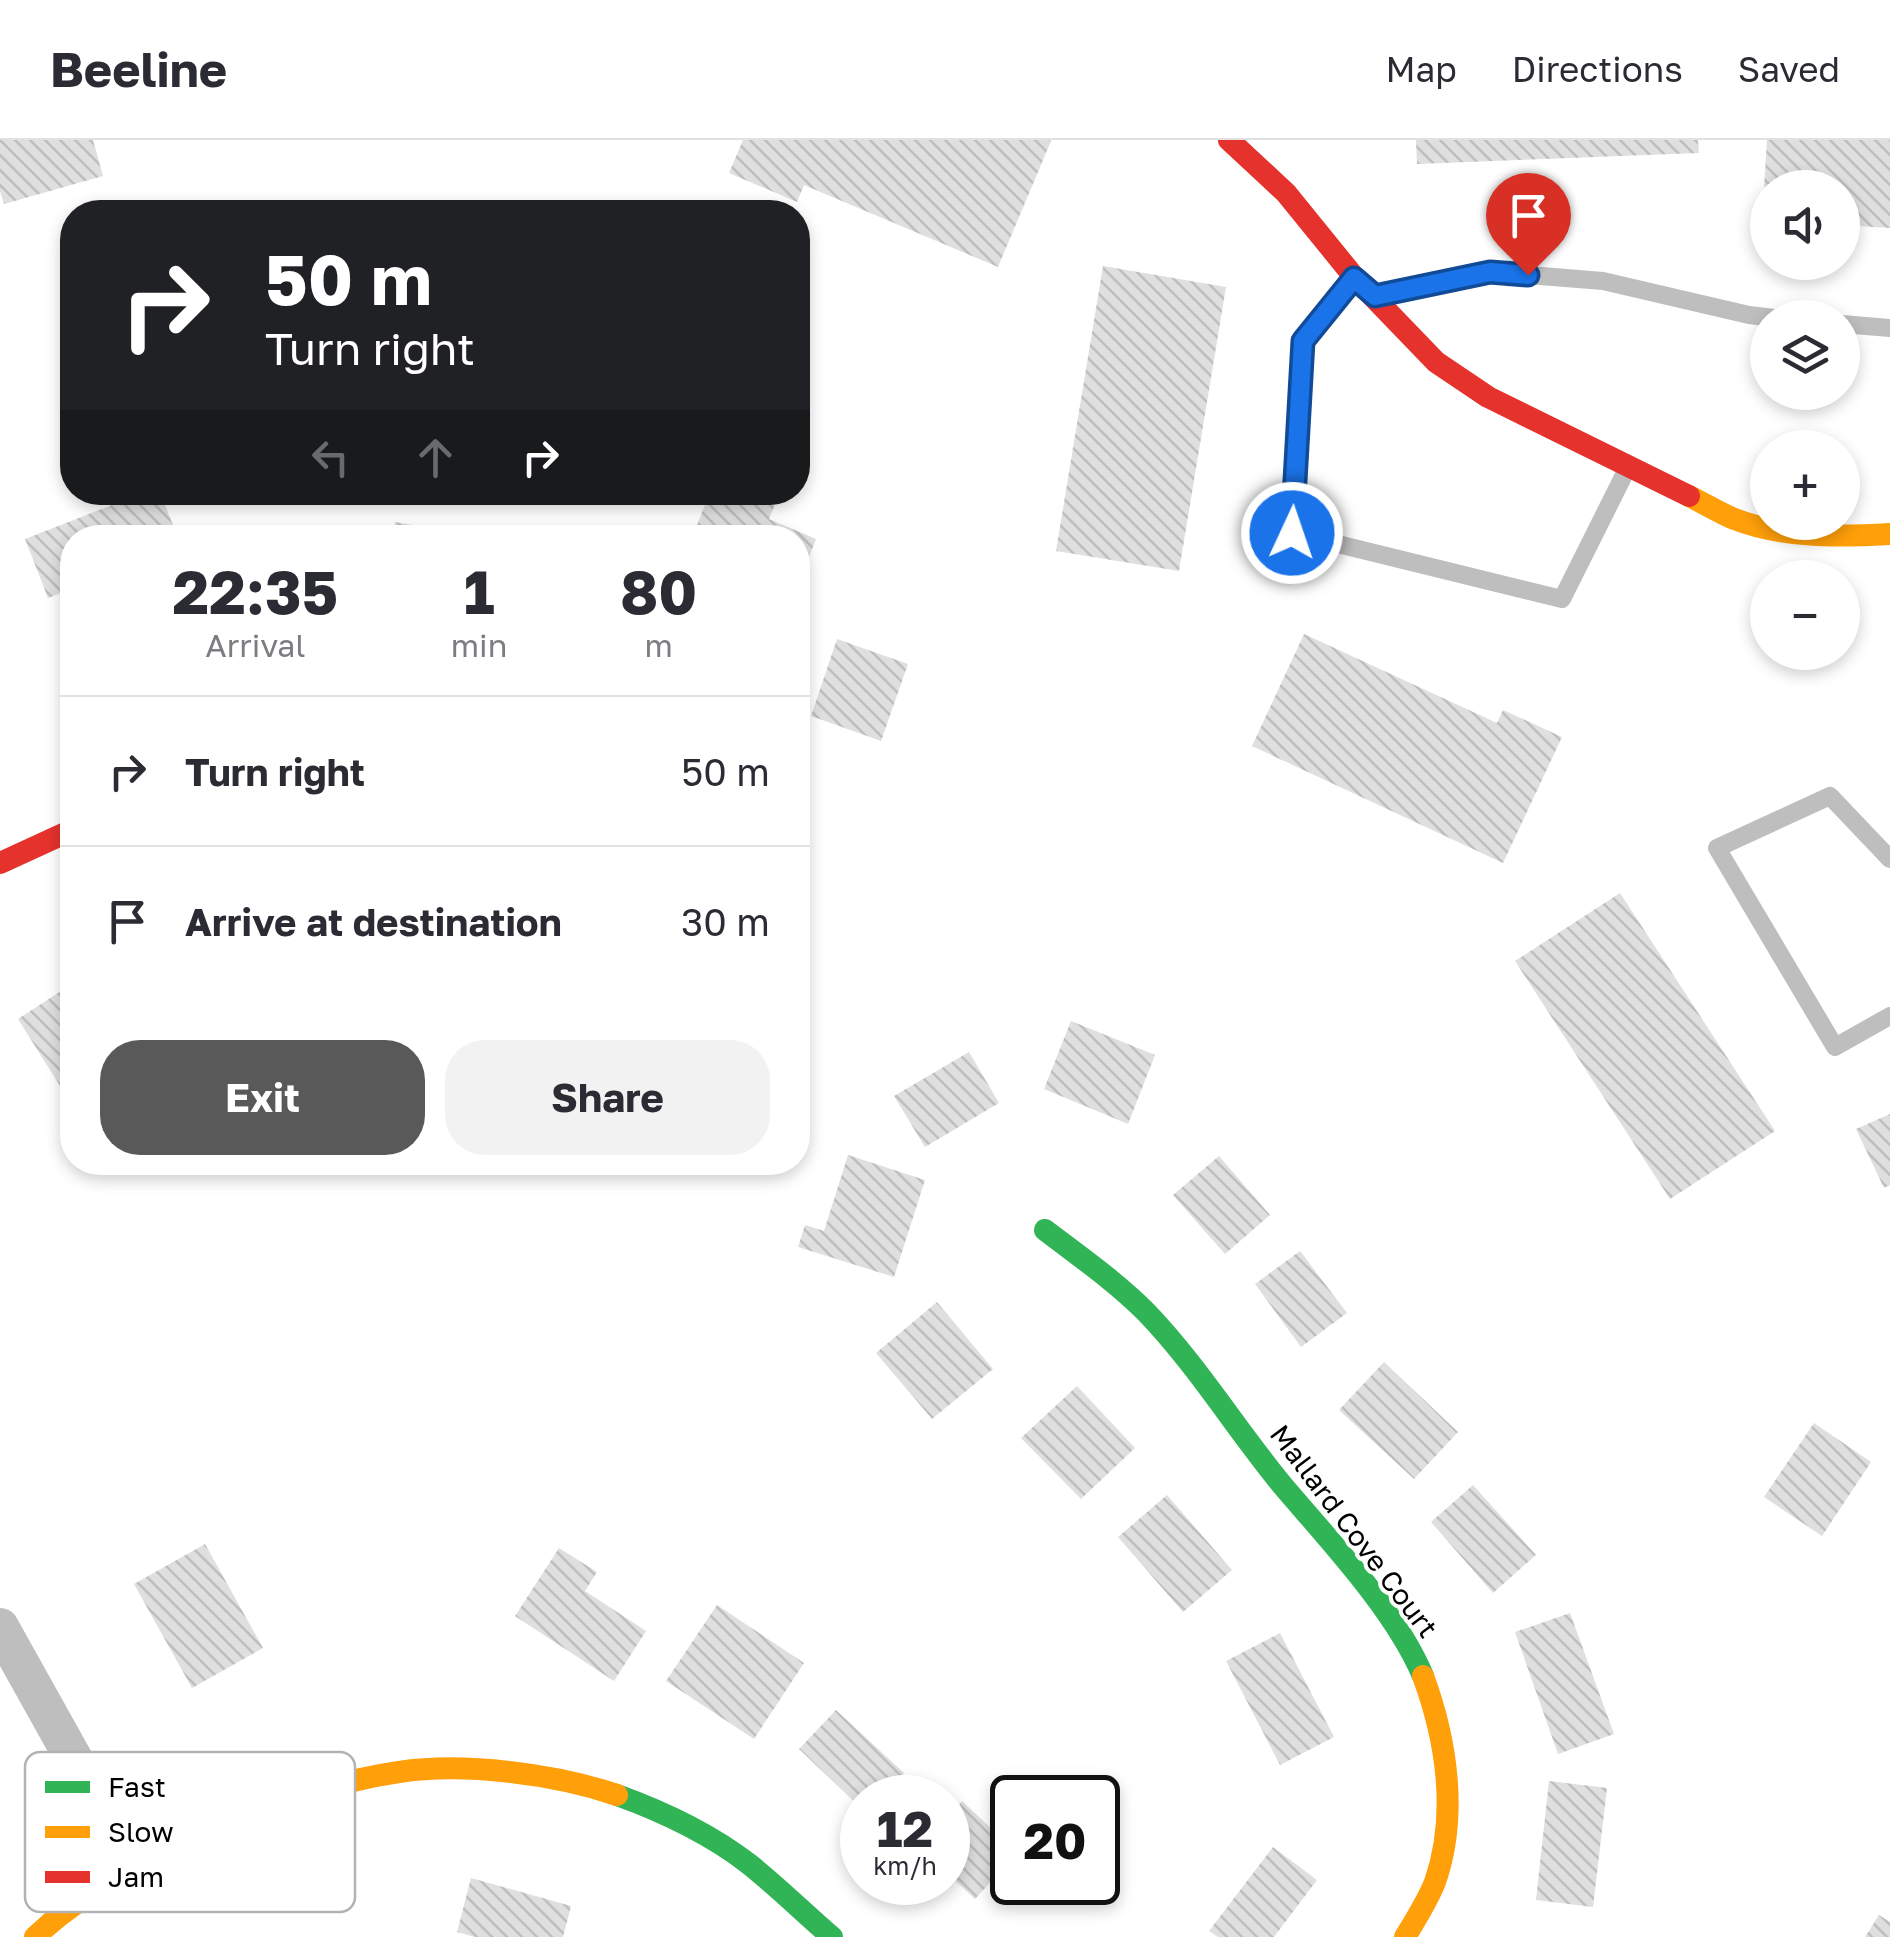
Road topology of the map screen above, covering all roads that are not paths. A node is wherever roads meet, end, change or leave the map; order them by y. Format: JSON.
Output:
{"nodes":[{"id":1,"x":1228,"y":140,"type":"edge"},
{"id":2,"x":1354,"y":278,"type":"junction"},
{"id":3,"x":1375,"y":296,"type":"junction"},
{"id":4,"x":1750,"y":315,"type":"edge"},
{"id":5,"x":1860,"y":326,"type":"edge"},
{"id":6,"x":1890,"y":328,"type":"edge"},
{"id":7,"x":1628,"y":466,"type":"junction"},
{"id":8,"x":1890,"y":534,"type":"edge"},
{"id":9,"x":60,"y":836,"type":"edge"},
{"id":10,"x":1890,"y":859,"type":"edge"},
{"id":11,"x":0,"y":863,"type":"edge"},
{"id":12,"x":1890,"y":1016,"type":"edge"},
{"id":13,"x":1045,"y":1230,"type":"dead end"},
{"id":14,"x":0,"y":1627,"type":"edge"},
{"id":15,"x":70,"y":1752,"type":"edge"},
{"id":16,"x":355,"y":1782,"type":"edge"},
{"id":17,"x":64,"y":1912,"type":"edge"},
{"id":18,"x":35,"y":1937,"type":"edge"},
{"id":19,"x":832,"y":1937,"type":"edge"},
{"id":20,"x":1405,"y":1937,"type":"edge"}],
"edges":[{"from":1,"to":2,"type":"street"},
{"from":2,"to":3,"type":"street"},
{"from":2,"to":7,"type":"lane"},
{"from":3,"to":4,"type":"lane"},
{"from":3,"to":7,"type":"street"},
{"from":5,"to":6,"type":"lane"},
{"from":7,"to":8,"type":"street"},
{"from":9,"to":11,"type":"street"},
{"from":10,"to":12,"type":"lane"},
{"from":13,"to":20,"type":"street","name":"Mallard Cove Court"},
{"from":14,"to":15,"type":"street"},
{"from":16,"to":19,"type":"street"},
{"from":17,"to":18,"type":"street"}]}
